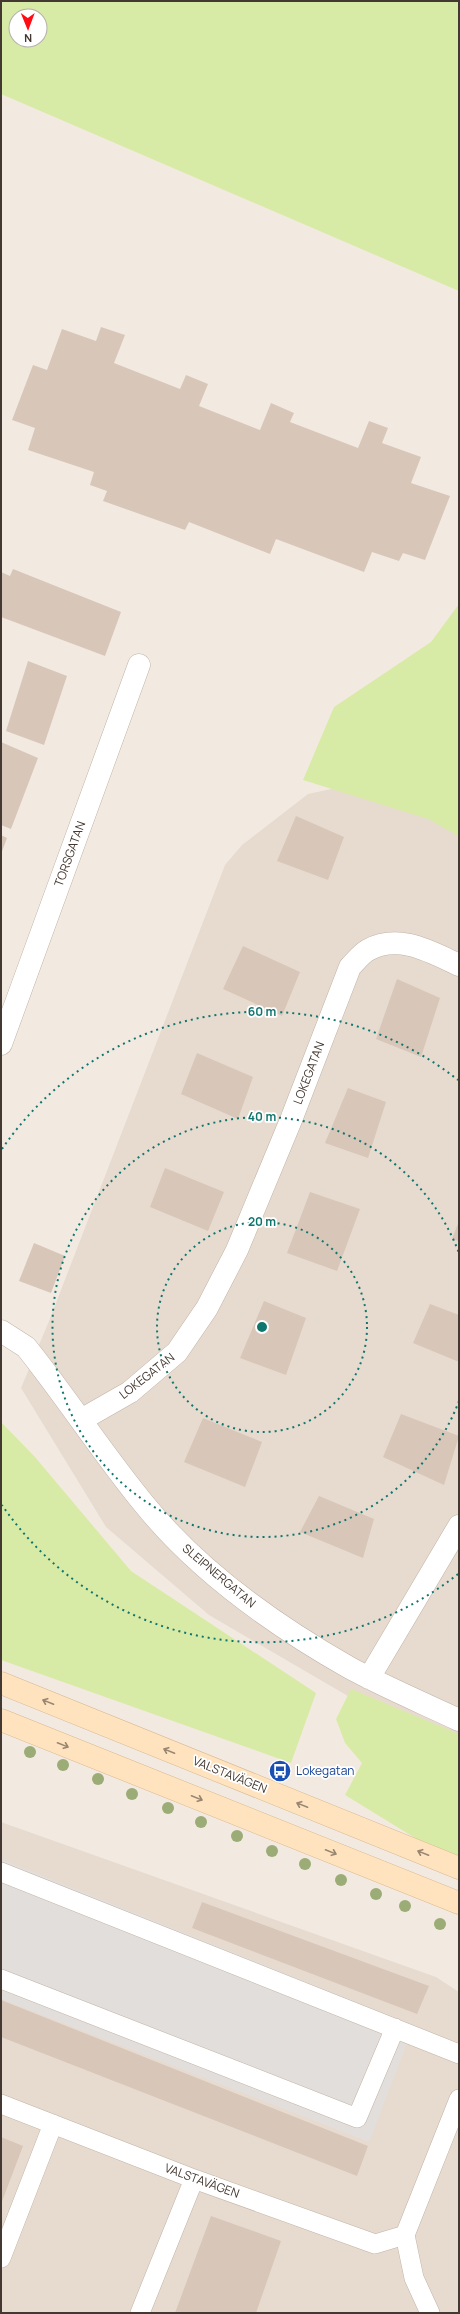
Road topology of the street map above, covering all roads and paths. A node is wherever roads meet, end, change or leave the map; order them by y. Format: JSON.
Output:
{"nodes":[{"id":1,"x":139,"y":665,"type":"dead end"},
{"id":2,"x":459,"y":965,"type":"edge"},
{"id":3,"x":2,"y":1041,"type":"edge"},
{"id":4,"x":1,"y":1331,"type":"edge"},
{"id":5,"x":81,"y":1420,"type":"junction"},
{"id":6,"x":459,"y":1526,"type":"edge"},
{"id":7,"x":370,"y":1678,"type":"junction"},
{"id":8,"x":1,"y":1683,"type":"edge"},
{"id":9,"x":1,"y":1720,"type":"edge"},
{"id":10,"x":459,"y":1720,"type":"edge"},
{"id":11,"x":459,"y":1868,"type":"edge"},
{"id":12,"x":1,"y":1872,"type":"edge"},
{"id":13,"x":459,"y":1903,"type":"edge"},
{"id":14,"x":1,"y":1980,"type":"edge"},
{"id":15,"x":395,"y":2028,"type":"junction"},
{"id":16,"x":459,"y":2054,"type":"edge"},
{"id":17,"x":458,"y":2103,"type":"edge"},
{"id":18,"x":1,"y":2104,"type":"edge"},
{"id":19,"x":53,"y":2124,"type":"junction"},
{"id":20,"x":194,"y":2179,"type":"junction"},
{"id":21,"x":405,"y":2234,"type":"junction"},
{"id":22,"x":1,"y":2258,"type":"edge"},
{"id":23,"x":140,"y":2313,"type":"edge"},
{"id":24,"x":430,"y":2313,"type":"edge"}],
"edges":[{"from":1,"to":3,"type":"street","name":"TORSGATAN"},
{"from":2,"to":5,"type":"street","name":"LOKEGATAN"},
{"from":4,"to":5,"type":"street","name":"SLEIPNERGATAN"},
{"from":5,"to":7,"type":"street","name":"SLEIPNERGATAN"},
{"from":6,"to":7,"type":"street"},
{"from":7,"to":10,"type":"street","name":"SLEIPNERGATAN"},
{"from":11,"to":8,"type":"street","name":"VALSTAVÄGEN","one_way":true},
{"from":9,"to":13,"type":"street","one_way":true},
{"from":12,"to":15,"type":"lane"},
{"from":14,"to":15,"type":"lane"},
{"from":15,"to":16,"type":"lane"},
{"from":17,"to":21,"type":"lane"},
{"from":18,"to":19,"type":"lane","name":"VALSTAVÄGEN"},
{"from":19,"to":20,"type":"lane","name":"VALSTAVÄGEN"},
{"from":19,"to":22,"type":"lane"},
{"from":20,"to":21,"type":"lane","name":"VALSTAVÄGEN"},
{"from":20,"to":23,"type":"lane"},
{"from":21,"to":24,"type":"lane"}]}
